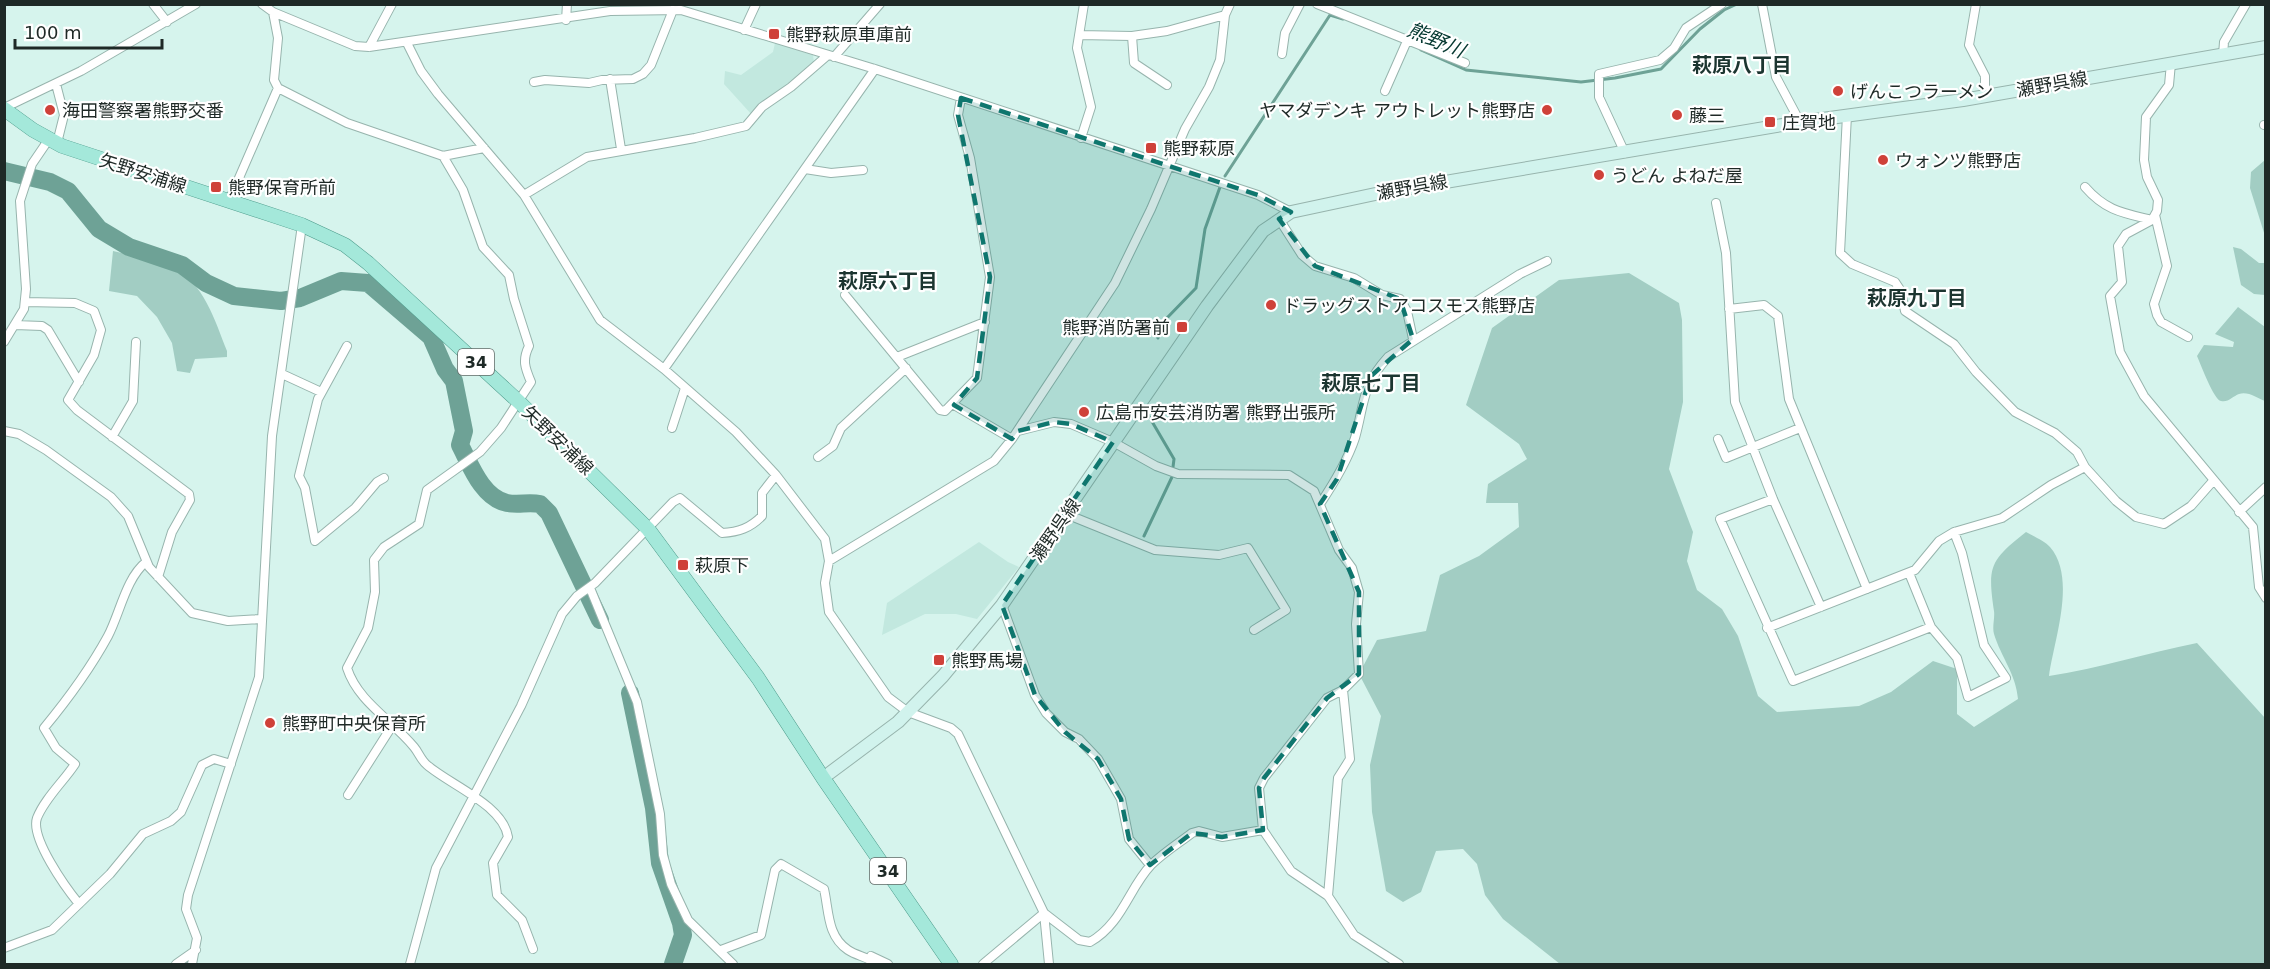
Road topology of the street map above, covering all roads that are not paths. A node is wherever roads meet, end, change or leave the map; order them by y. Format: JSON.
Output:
{"nodes":[{"id":1,"x":153,"y":4,"type":"edge"},
{"id":2,"x":196,"y":4,"type":"edge"},
{"id":3,"x":262,"y":4,"type":"edge"},
{"id":4,"x":392,"y":4,"type":"edge"},
{"id":5,"x":567,"y":4,"type":"edge"},
{"id":6,"x":880,"y":4,"type":"edge"},
{"id":7,"x":1084,"y":4,"type":"edge"},
{"id":8,"x":1230,"y":4,"type":"edge"},
{"id":9,"x":1300,"y":4,"type":"edge"},
{"id":10,"x":1317,"y":4,"type":"edge"},
{"id":11,"x":1722,"y":4,"type":"edge"},
{"id":12,"x":1762,"y":4,"type":"edge"},
{"id":13,"x":1976,"y":4,"type":"edge"},
{"id":14,"x":2246,"y":4,"type":"edge"},
{"id":15,"x":754,"y":5,"type":"edge"},
{"id":16,"x":673,"y":10,"type":"junction"},
{"id":17,"x":273,"y":12,"type":"junction"},
{"id":18,"x":1225,"y":15,"type":"junction"},
{"id":19,"x":566,"y":20,"type":"junction"},
{"id":20,"x":167,"y":22,"type":"junction"},
{"id":21,"x":744,"y":30,"type":"junction"},
{"id":22,"x":1079,"y":35,"type":"junction"},
{"id":23,"x":1132,"y":36,"type":"junction"},
{"id":24,"x":1407,"y":41,"type":"junction"},
{"id":25,"x":407,"y":42,"type":"junction"},
{"id":26,"x":369,"y":47,"type":"junction"},
{"id":27,"x":2265,"y":47,"type":"edge"},
{"id":28,"x":1282,"y":54,"type":"dead end"},
{"id":29,"x":2223,"y":55,"type":"junction"},
{"id":30,"x":831,"y":56,"type":"junction"},
{"id":31,"x":1465,"y":63,"type":"dead end"},
{"id":32,"x":2171,"y":63,"type":"junction"},
{"id":33,"x":875,"y":69,"type":"junction"},
{"id":34,"x":610,"y":80,"type":"junction"},
{"id":35,"x":534,"y":82,"type":"dead end"},
{"id":36,"x":56,"y":84,"type":"junction"},
{"id":37,"x":1167,"y":85,"type":"dead end"},
{"id":38,"x":278,"y":88,"type":"junction"},
{"id":39,"x":1385,"y":92,"type":"dead end"},
{"id":40,"x":1985,"y":96,"type":"junction"},
{"id":41,"x":961,"y":98,"type":"junction"},
{"id":42,"x":4,"y":108,"type":"edge"},
{"id":43,"x":1847,"y":115,"type":"junction"},
{"id":44,"x":1800,"y":122,"type":"junction"},
{"id":45,"x":1081,"y":138,"type":"junction"},
{"id":46,"x":53,"y":141,"type":"junction"},
{"id":47,"x":484,"y":148,"type":"junction"},
{"id":48,"x":621,"y":149,"type":"junction"},
{"id":49,"x":1625,"y":153,"type":"junction"},
{"id":50,"x":443,"y":156,"type":"junction"},
{"id":51,"x":1169,"y":168,"type":"junction"},
{"id":52,"x":805,"y":169,"type":"junction"},
{"id":53,"x":863,"y":170,"type":"dead end"},
{"id":54,"x":2085,"y":187,"type":"dead end"},
{"id":55,"x":524,"y":195,"type":"junction"},
{"id":56,"x":229,"y":201,"type":"junction"},
{"id":57,"x":1716,"y":203,"type":"dead end"},
{"id":58,"x":1291,"y":212,"type":"junction"},
{"id":59,"x":2154,"y":217,"type":"junction"},
{"id":60,"x":1279,"y":219,"type":"junction"},
{"id":61,"x":302,"y":225,"type":"junction"},
{"id":62,"x":1547,"y":261,"type":"dead end"},
{"id":63,"x":845,"y":295,"type":"dead end"},
{"id":64,"x":25,"y":302,"type":"junction"},
{"id":65,"x":1729,"y":309,"type":"junction"},
{"id":66,"x":985,"y":322,"type":"junction"},
{"id":67,"x":15,"y":325,"type":"junction"},
{"id":68,"x":2188,"y":337,"type":"dead end"},
{"id":69,"x":1413,"y":339,"type":"junction"},
{"id":70,"x":4,"y":342,"type":"edge"},
{"id":71,"x":136,"y":342,"type":"dead end"},
{"id":72,"x":347,"y":346,"type":"dead end"},
{"id":73,"x":897,"y":357,"type":"junction"},
{"id":74,"x":906,"y":368,"type":"junction"},
{"id":75,"x":664,"y":369,"type":"junction"},
{"id":76,"x":282,"y":374,"type":"junction"},
{"id":77,"x":79,"y":382,"type":"junction"},
{"id":78,"x":686,"y":388,"type":"junction"},
{"id":79,"x":321,"y":392,"type":"junction"},
{"id":80,"x":519,"y":402,"type":"junction"},
{"id":81,"x":954,"y":405,"type":"junction"},
{"id":82,"x":672,"y":428,"type":"dead end"},
{"id":83,"x":1800,"y":428,"type":"junction"},
{"id":84,"x":4,"y":431,"type":"edge"},
{"id":85,"x":1018,"y":431,"type":"junction"},
{"id":86,"x":112,"y":436,"type":"junction"},
{"id":87,"x":1012,"y":439,"type":"junction"},
{"id":88,"x":1718,"y":439,"type":"dead end"},
{"id":89,"x":1113,"y":442,"type":"junction"},
{"id":90,"x":1753,"y":447,"type":"junction"},
{"id":91,"x":818,"y":457,"type":"dead end"},
{"id":92,"x":2085,"y":467,"type":"junction"},
{"id":93,"x":776,"y":475,"type":"junction"},
{"id":94,"x":384,"y":478,"type":"dead end"},
{"id":95,"x":2213,"y":481,"type":"junction"},
{"id":96,"x":2265,"y":487,"type":"edge"},
{"id":97,"x":1773,"y":499,"type":"junction"},
{"id":98,"x":1320,"y":504,"type":"junction"},
{"id":99,"x":2239,"y":512,"type":"junction"},
{"id":100,"x":1066,"y":514,"type":"junction"},
{"id":101,"x":648,"y":529,"type":"junction"},
{"id":102,"x":1954,"y":532,"type":"junction"},
{"id":103,"x":829,"y":561,"type":"junction"},
{"id":104,"x":146,"y":562,"type":"junction"},
{"id":105,"x":1909,"y":573,"type":"junction"},
{"id":106,"x":158,"y":577,"type":"junction"},
{"id":107,"x":590,"y":588,"type":"junction"},
{"id":108,"x":1867,"y":589,"type":"junction"},
{"id":109,"x":2265,"y":598,"type":"edge"},
{"id":110,"x":1002,"y":605,"type":"junction"},
{"id":111,"x":1821,"y":607,"type":"junction"},
{"id":112,"x":260,"y":620,"type":"junction"},
{"id":113,"x":1931,"y":627,"type":"junction"},
{"id":114,"x":1767,"y":628,"type":"junction"},
{"id":115,"x":1254,"y":630,"type":"dead end"},
{"id":116,"x":1343,"y":690,"type":"junction"},
{"id":117,"x":908,"y":712,"type":"junction"},
{"id":118,"x":392,"y":726,"type":"junction"},
{"id":119,"x":231,"y":764,"type":"junction"},
{"id":120,"x":823,"y":778,"type":"junction"},
{"id":121,"x":348,"y":795,"type":"dead end"},
{"id":122,"x":475,"y":798,"type":"junction"},
{"id":123,"x":1263,"y":830,"type":"junction"},
{"id":124,"x":1150,"y":866,"type":"junction"},
{"id":125,"x":1328,"y":896,"type":"junction"},
{"id":126,"x":79,"y":904,"type":"junction"},
{"id":127,"x":1044,"y":914,"type":"junction"},
{"id":128,"x":4,"y":948,"type":"edge"},
{"id":129,"x":533,"y":949,"type":"dead end"},
{"id":130,"x":196,"y":950,"type":"junction"},
{"id":131,"x":721,"y":950,"type":"junction"},
{"id":132,"x":868,"y":958,"type":"junction"},
{"id":133,"x":176,"y":964,"type":"edge"},
{"id":134,"x":192,"y":964,"type":"edge"},
{"id":135,"x":410,"y":964,"type":"edge"},
{"id":136,"x":733,"y":964,"type":"edge"},
{"id":137,"x":877,"y":964,"type":"edge"},
{"id":138,"x":888,"y":964,"type":"edge"},
{"id":139,"x":951,"y":964,"type":"edge"},
{"id":140,"x":983,"y":964,"type":"edge"},
{"id":141,"x":1049,"y":964,"type":"edge"},
{"id":142,"x":1399,"y":964,"type":"edge"}],
"edges":[{"from":1,"to":20,"type":"street"},
{"from":2,"to":20,"type":"street"},
{"from":3,"to":17,"type":"street"},
{"from":4,"to":26,"type":"street"},
{"from":5,"to":19,"type":"street"},
{"from":6,"to":30,"type":"street"},
{"from":7,"to":22,"type":"street"},
{"from":8,"to":18,"type":"street"},
{"from":9,"to":28,"type":"street"},
{"from":10,"to":24,"type":"street"},
{"from":11,"to":49,"type":"street"},
{"from":12,"to":44,"type":"street"},
{"from":13,"to":40,"type":"street"},
{"from":14,"to":29,"type":"street"},
{"from":15,"to":21,"type":"street"},
{"from":16,"to":19,"type":"street"},
{"from":16,"to":21,"type":"street"},
{"from":16,"to":34,"type":"street"},
{"from":17,"to":26,"type":"street"},
{"from":17,"to":38,"type":"street"},
{"from":18,"to":23,"type":"street"},
{"from":18,"to":51,"type":"street"},
{"from":19,"to":25,"type":"street"},
{"from":20,"to":36,"type":"street"},
{"from":21,"to":30,"type":"street"},
{"from":22,"to":23,"type":"street"},
{"from":22,"to":45,"type":"street"},
{"from":23,"to":37,"type":"street"},
{"from":24,"to":31,"type":"street"},
{"from":24,"to":39,"type":"street"},
{"from":25,"to":26,"type":"street"},
{"from":25,"to":47,"type":"street"},
{"from":27,"to":29,"type":"main road","name":"瀬野呉線"},
{"from":29,"to":32,"type":"main road","name":"瀬野呉線"},
{"from":30,"to":33,"type":"street"},
{"from":30,"to":48,"type":"street"},
{"from":32,"to":40,"type":"main road","name":"瀬野呉線"},
{"from":32,"to":59,"type":"street"},
{"from":33,"to":41,"type":"street"},
{"from":33,"to":52,"type":"street"},
{"from":34,"to":35,"type":"street"},
{"from":34,"to":48,"type":"street"},
{"from":36,"to":42,"type":"street"},
{"from":36,"to":46,"type":"street"},
{"from":38,"to":50,"type":"street"},
{"from":38,"to":56,"type":"street"},
{"from":40,"to":43,"type":"main road","name":"瀬野呉線"},
{"from":41,"to":45,"type":"street"},
{"from":41,"to":66,"type":"street"},
{"from":42,"to":46,"type":"main road","name":"矢野安浦線","number":"34"},
{"from":43,"to":44,"type":"main road","name":"瀬野呉線"},
{"from":43,"to":92,"type":"street"},
{"from":44,"to":49,"type":"main road","name":"瀬野呉線"},
{"from":45,"to":51,"type":"street"},
{"from":46,"to":56,"type":"main road","name":"矢野安浦線","number":"34"},
{"from":46,"to":64,"type":"street"},
{"from":47,"to":50,"type":"street"},
{"from":47,"to":55,"type":"street"},
{"from":48,"to":55,"type":"street"},
{"from":49,"to":58,"type":"main road","name":"瀬野呉線"},
{"from":50,"to":80,"type":"street"},
{"from":51,"to":58,"type":"street"},
{"from":51,"to":85,"type":"street"},
{"from":52,"to":53,"type":"street"},
{"from":52,"to":75,"type":"street"},
{"from":54,"to":59,"type":"street"},
{"from":55,"to":75,"type":"street"},
{"from":56,"to":61,"type":"main road","name":"矢野安浦線","number":"34"},
{"from":57,"to":65,"type":"street"},
{"from":58,"to":60,"type":"main road","name":"瀬野呉線"},
{"from":59,"to":68,"type":"street"},
{"from":59,"to":95,"type":"street"},
{"from":60,"to":69,"type":"street"},
{"from":60,"to":89,"type":"main road","name":"瀬野呉線"},
{"from":61,"to":76,"type":"street"},
{"from":61,"to":80,"type":"main road","name":"矢野安浦線","number":"34"},
{"from":62,"to":69,"type":"street"},
{"from":63,"to":73,"type":"street"},
{"from":64,"to":67,"type":"street"},
{"from":64,"to":77,"type":"street"},
{"from":65,"to":83,"type":"street"},
{"from":65,"to":90,"type":"street"},
{"from":66,"to":73,"type":"street"},
{"from":66,"to":81,"type":"street"},
{"from":67,"to":70,"type":"street"},
{"from":67,"to":77,"type":"street"},
{"from":69,"to":98,"type":"street"},
{"from":71,"to":86,"type":"street"},
{"from":72,"to":79,"type":"street"},
{"from":73,"to":74,"type":"street"},
{"from":74,"to":81,"type":"street"},
{"from":74,"to":91,"type":"street"},
{"from":75,"to":78,"type":"street"},
{"from":76,"to":79,"type":"street"},
{"from":76,"to":112,"type":"street"},
{"from":77,"to":86,"type":"street"},
{"from":78,"to":82,"type":"street"},
{"from":78,"to":93,"type":"street"},
{"from":79,"to":94,"type":"street"},
{"from":80,"to":101,"type":"main road","name":"矢野安浦線","number":"34"},
{"from":80,"to":118,"type":"street"},
{"from":81,"to":87,"type":"street"},
{"from":83,"to":90,"type":"street"},
{"from":83,"to":108,"type":"street"},
{"from":84,"to":104,"type":"street"},
{"from":85,"to":87,"type":"street"},
{"from":85,"to":89,"type":"street"},
{"from":86,"to":106,"type":"street"},
{"from":87,"to":103,"type":"street"},
{"from":88,"to":90,"type":"street"},
{"from":89,"to":98,"type":"street"},
{"from":89,"to":100,"type":"main road","name":"瀬野呉線"},
{"from":90,"to":97,"type":"street"},
{"from":92,"to":95,"type":"street"},
{"from":92,"to":102,"type":"street"},
{"from":93,"to":101,"type":"street"},
{"from":93,"to":103,"type":"street"},
{"from":95,"to":99,"type":"street"},
{"from":96,"to":99,"type":"street"},
{"from":97,"to":111,"type":"street"},
{"from":97,"to":114,"type":"street"},
{"from":98,"to":116,"type":"street"},
{"from":99,"to":109,"type":"street"},
{"from":100,"to":110,"type":"main road","name":"瀬野呉線"},
{"from":100,"to":115,"type":"street"},
{"from":101,"to":107,"type":"street"},
{"from":101,"to":120,"type":"main road","name":"矢野安浦線","number":"34"},
{"from":102,"to":105,"type":"street"},
{"from":102,"to":113,"type":"street"},
{"from":103,"to":117,"type":"street"},
{"from":104,"to":106,"type":"street"},
{"from":104,"to":126,"type":"street"},
{"from":105,"to":108,"type":"street"},
{"from":105,"to":113,"type":"street"},
{"from":106,"to":112,"type":"street"},
{"from":107,"to":122,"type":"street"},
{"from":107,"to":131,"type":"street"},
{"from":108,"to":111,"type":"street"},
{"from":110,"to":117,"type":"main road","name":"瀬野呉線"},
{"from":110,"to":124,"type":"street"},
{"from":111,"to":114,"type":"street"},
{"from":112,"to":119,"type":"street"},
{"from":113,"to":114,"type":"street"},
{"from":116,"to":123,"type":"street"},
{"from":116,"to":125,"type":"street"},
{"from":117,"to":120,"type":"main road","name":"瀬野呉線"},
{"from":117,"to":127,"type":"street"},
{"from":118,"to":121,"type":"street"},
{"from":118,"to":122,"type":"street"},
{"from":119,"to":126,"type":"street"},
{"from":119,"to":130,"type":"street"},
{"from":120,"to":139,"type":"main road","name":"矢野安浦線","number":"34"},
{"from":122,"to":129,"type":"street"},
{"from":122,"to":135,"type":"street"},
{"from":123,"to":124,"type":"street"},
{"from":123,"to":125,"type":"street"},
{"from":124,"to":127,"type":"street"},
{"from":125,"to":142,"type":"street"},
{"from":126,"to":128,"type":"street"},
{"from":127,"to":140,"type":"street"},
{"from":127,"to":141,"type":"street"},
{"from":130,"to":133,"type":"street"},
{"from":130,"to":134,"type":"street"},
{"from":131,"to":132,"type":"street"},
{"from":131,"to":136,"type":"street"},
{"from":132,"to":137,"type":"street"},
{"from":132,"to":138,"type":"street"}]}
